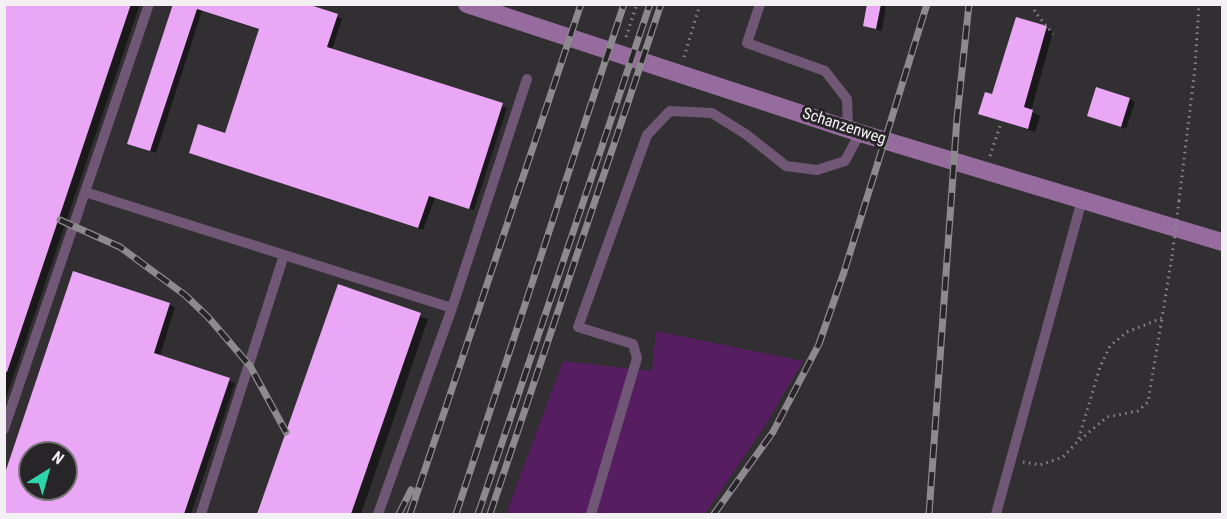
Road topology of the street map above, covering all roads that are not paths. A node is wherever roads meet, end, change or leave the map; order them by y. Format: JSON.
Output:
{"nodes":[{"id":1,"x":149,"y":4,"type":"edge"},
{"id":2,"x":467,"y":4,"type":"edge"},
{"id":3,"x":760,"y":4,"type":"edge"},
{"id":4,"x":527,"y":79,"type":"dead end"},
{"id":5,"x":854,"y":131,"type":"junction"},
{"id":6,"x":85,"y":192,"type":"junction"},
{"id":7,"x":1082,"y":200,"type":"junction"},
{"id":8,"x":1222,"y":242,"type":"edge"},
{"id":9,"x":284,"y":255,"type":"junction"},
{"id":10,"x":452,"y":308,"type":"junction"},
{"id":11,"x":4,"y":429,"type":"edge"},
{"id":12,"x":201,"y":514,"type":"edge"},
{"id":13,"x":378,"y":514,"type":"edge"},
{"id":14,"x":591,"y":514,"type":"edge"},
{"id":15,"x":996,"y":514,"type":"edge"}],
"edges":[{"from":1,"to":6,"type":"lane"},
{"from":2,"to":5,"type":"main road","name":"Schanzenweg"},
{"from":3,"to":5,"type":"lane"},
{"from":4,"to":10,"type":"lane"},
{"from":5,"to":7,"type":"main road","name":"Schanzenweg"},
{"from":5,"to":14,"type":"lane"},
{"from":6,"to":9,"type":"lane"},
{"from":6,"to":11,"type":"lane"},
{"from":7,"to":8,"type":"main road","name":"Schanzenweg"},
{"from":7,"to":15,"type":"lane"},
{"from":9,"to":10,"type":"lane"},
{"from":9,"to":12,"type":"lane"},
{"from":10,"to":13,"type":"lane"}]}
